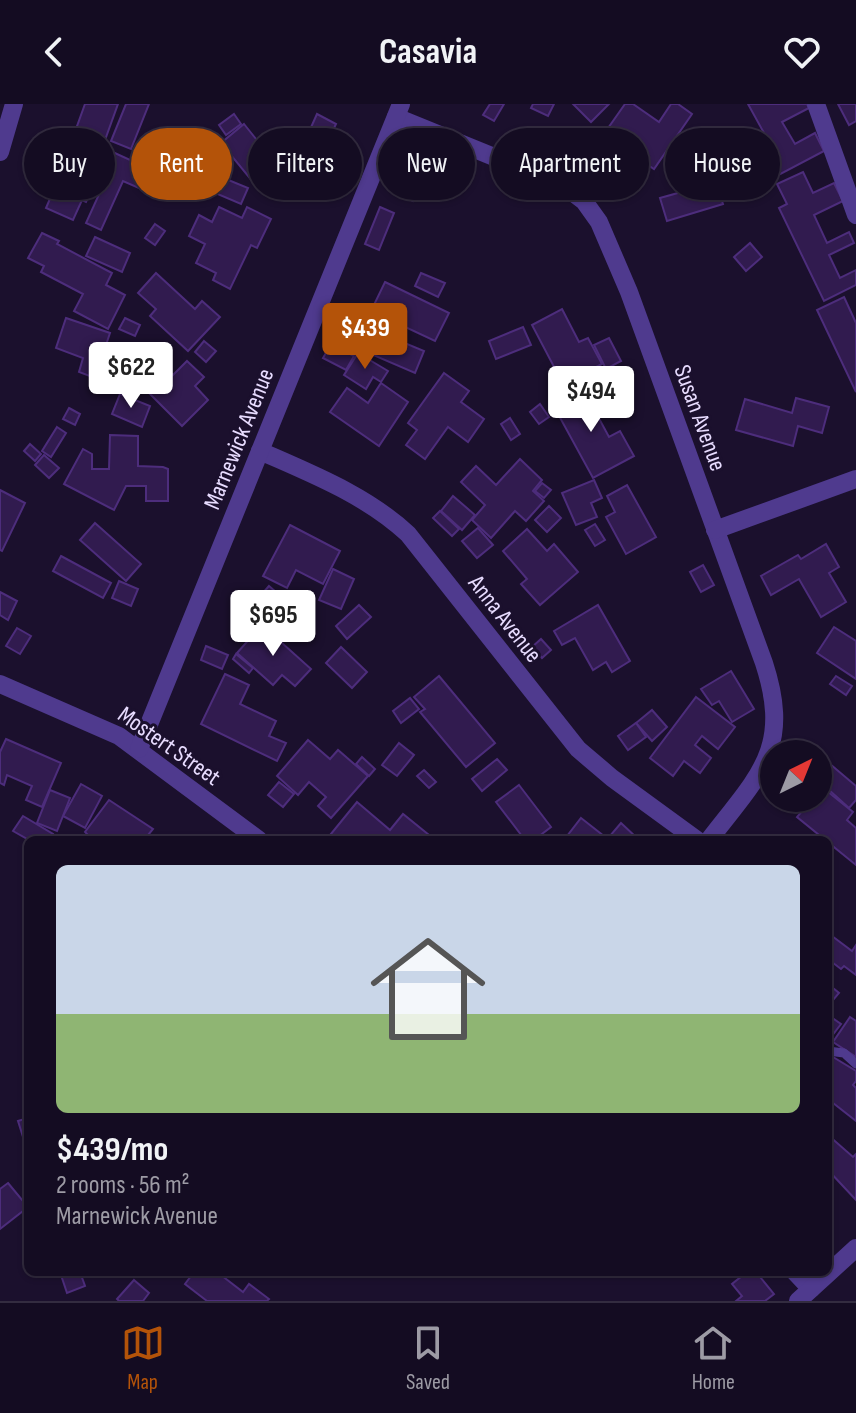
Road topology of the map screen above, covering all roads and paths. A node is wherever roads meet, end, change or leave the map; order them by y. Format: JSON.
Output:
{"nodes":[{"id":1,"x":14,"y":104,"type":"edge"},
{"id":2,"x":816,"y":104,"type":"edge"},
{"id":3,"x":398,"y":111,"type":"edge"},
{"id":4,"x":0,"y":152,"type":"edge"},
{"id":5,"x":856,"y":215,"type":"edge"},
{"id":6,"x":260,"y":451,"type":"junction"},
{"id":7,"x":853,"y":486,"type":"edge"},
{"id":8,"x":715,"y":530,"type":"junction"},
{"id":9,"x":0,"y":684,"type":"edge"},
{"id":10,"x":139,"y":749,"type":"junction"},
{"id":11,"x":254,"y":836,"type":"edge"},
{"id":12,"x":692,"y":836,"type":"edge"},
{"id":13,"x":712,"y":836,"type":"edge"},
{"id":14,"x":832,"y":1052,"type":"edge"},
{"id":15,"x":856,"y":1064,"type":"edge"},
{"id":16,"x":856,"y":1248,"type":"edge"},
{"id":17,"x":832,"y":1270,"type":"edge"},
{"id":18,"x":797,"y":1276,"type":"edge"},
{"id":19,"x":826,"y":1276,"type":"edge"},
{"id":20,"x":805,"y":1295,"type":"edge"}],
"edges":[{"from":1,"to":4,"type":"street"},
{"from":2,"to":5,"type":"street"},
{"from":3,"to":6,"type":"street","name":"Marnewick Avenue"},
{"from":3,"to":8,"type":"street","name":"Susan Avenue"},
{"from":6,"to":10,"type":"street","name":"Marnewick Avenue"},
{"from":6,"to":12,"type":"street","name":"Anna Avenue"},
{"from":7,"to":8,"type":"street"},
{"from":8,"to":13,"type":"street","name":"Susan Avenue"},
{"from":9,"to":10,"type":"street","name":"Mostert Street"},
{"from":10,"to":11,"type":"street","name":"Mostert Street"},
{"from":14,"to":15,"type":"lane"},
{"from":16,"to":17,"type":"street"},
{"from":18,"to":20,"type":"street"},
{"from":19,"to":20,"type":"street"}]}
